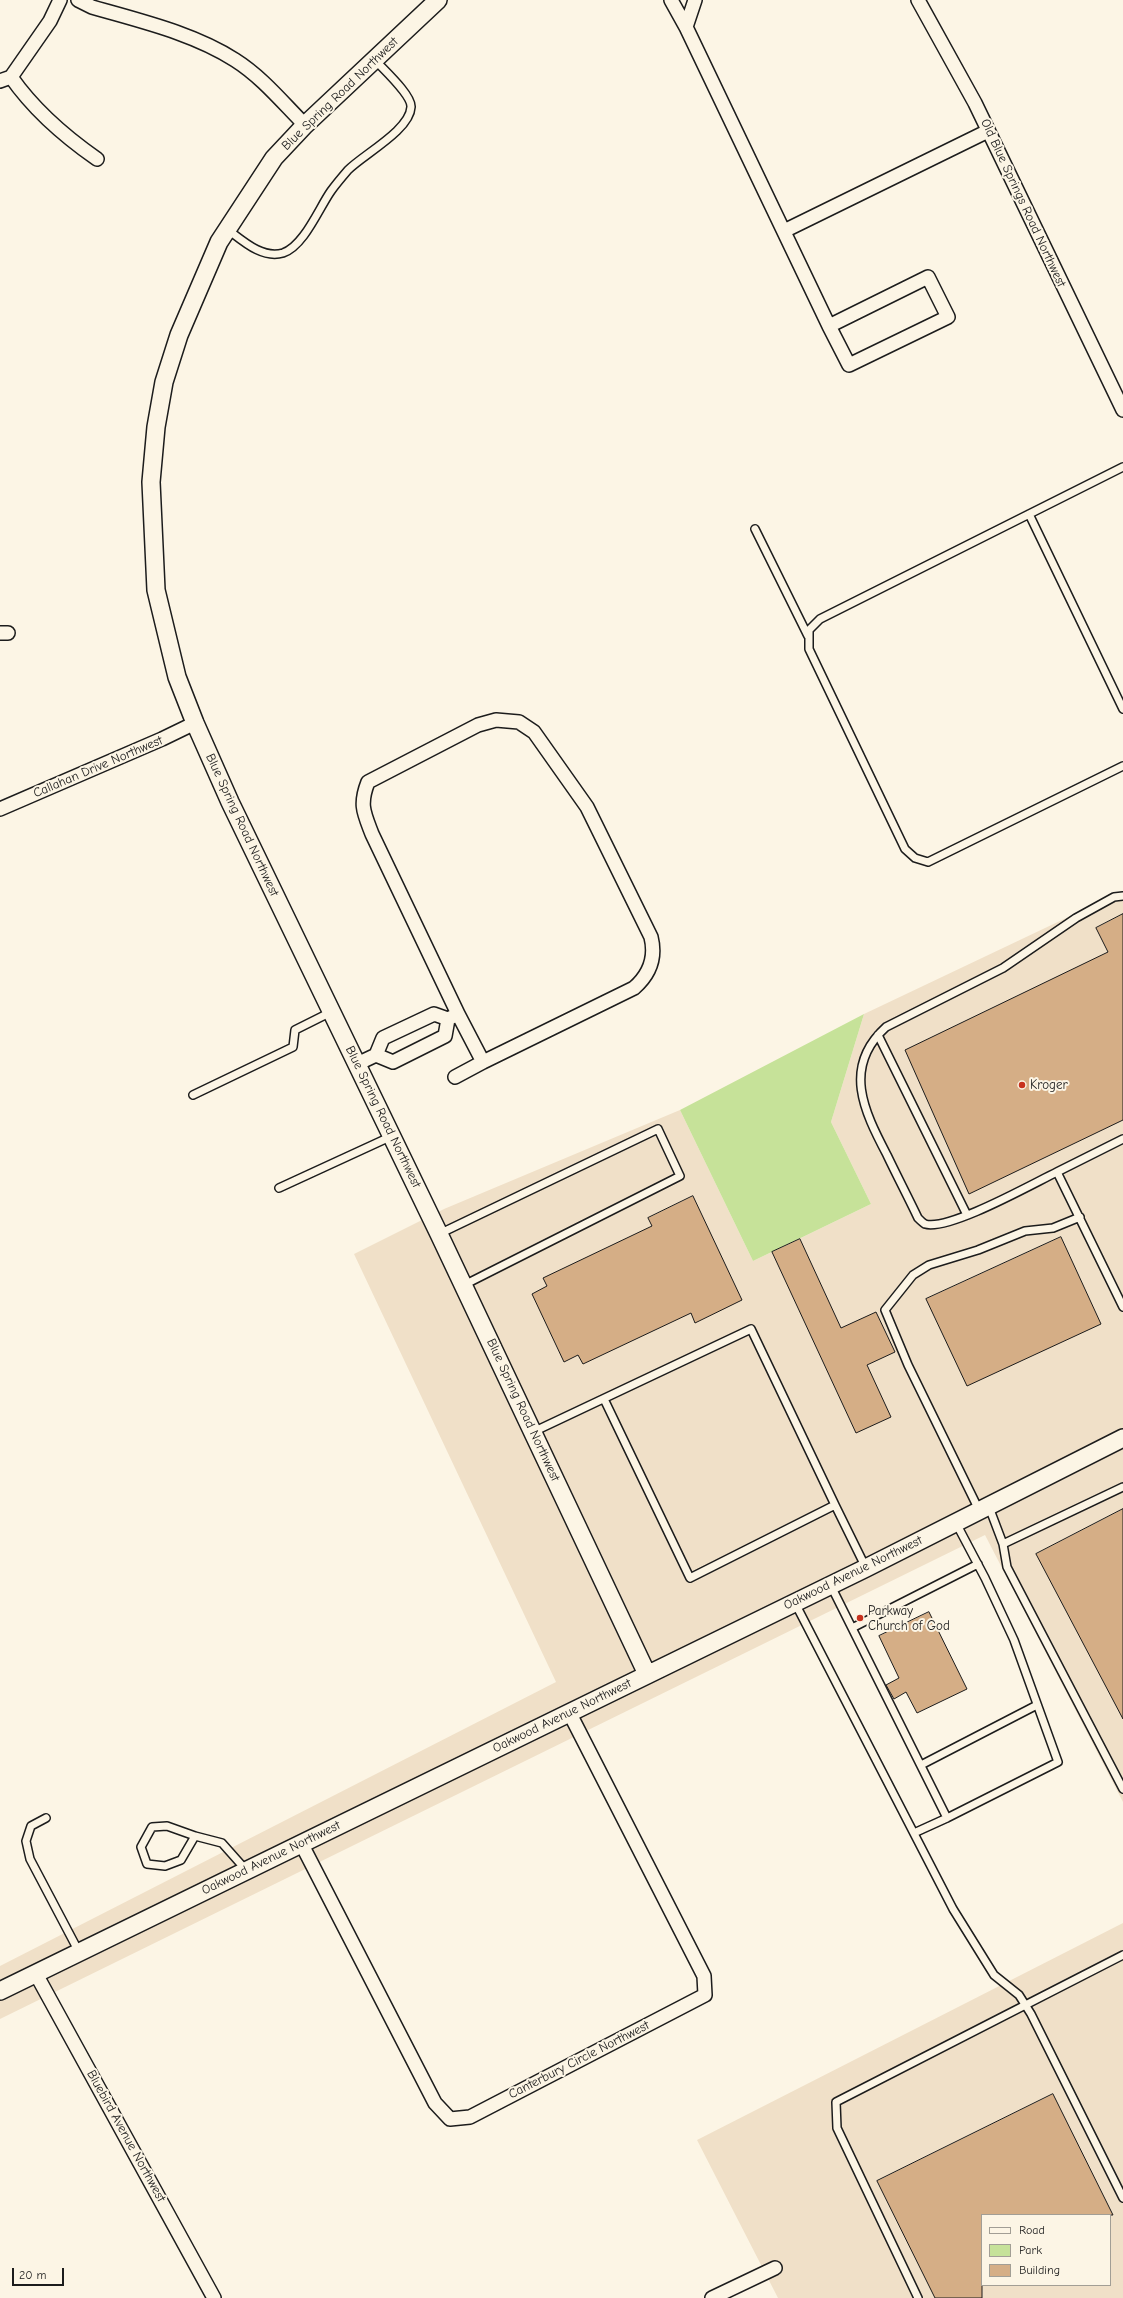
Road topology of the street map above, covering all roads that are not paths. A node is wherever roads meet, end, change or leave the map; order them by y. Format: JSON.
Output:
{"nodes":[{"id":1,"x":60,"y":0,"type":"edge"},
{"id":2,"x":78,"y":0,"type":"edge"},
{"id":3,"x":438,"y":0,"type":"edge"},
{"id":4,"x":671,"y":0,"type":"edge"},
{"id":5,"x":695,"y":0,"type":"edge"},
{"id":6,"x":918,"y":0,"type":"edge"},
{"id":7,"x":686,"y":27,"type":"junction"},
{"id":8,"x":374,"y":60,"type":"junction"},
{"id":9,"x":6,"y":79,"type":"edge"},
{"id":10,"x":305,"y":125,"type":"junction"},
{"id":11,"x":988,"y":131,"type":"junction"},
{"id":12,"x":97,"y":159,"type":"dead end"},
{"id":13,"x":227,"y":229,"type":"junction"},
{"id":14,"x":784,"y":231,"type":"junction"},
{"id":15,"x":829,"y":326,"type":"junction"},
{"id":16,"x":1123,"y":410,"type":"edge"},
{"id":17,"x":1123,"y":467,"type":"edge"},
{"id":18,"x":1029,"y":514,"type":"junction"},
{"id":19,"x":755,"y":529,"type":"dead end"},
{"id":20,"x":809,"y":638,"type":"junction"},
{"id":21,"x":1123,"y":709,"type":"edge"},
{"id":22,"x":194,"y":723,"type":"junction"},
{"id":23,"x":1123,"y":766,"type":"edge"},
{"id":24,"x":0,"y":809,"type":"edge"},
{"id":25,"x":1123,"y":896,"type":"edge"},
{"id":26,"x":332,"y":1012,"type":"junction"},
{"id":27,"x":453,"y":1017,"type":"junction"},
{"id":28,"x":878,"y":1035,"type":"junction"},
{"id":29,"x":376,"y":1055,"type":"junction"},
{"id":30,"x":483,"y":1062,"type":"junction"},
{"id":31,"x":357,"y":1064,"type":"junction"},
{"id":32,"x":455,"y":1077,"type":"dead end"},
{"id":33,"x":192,"y":1094,"type":"dead end"},
{"id":34,"x":392,"y":1136,"type":"junction"},
{"id":35,"x":1123,"y":1139,"type":"edge"},
{"id":36,"x":1057,"y":1172,"type":"junction"},
{"id":37,"x":279,"y":1188,"type":"dead end"},
{"id":38,"x":967,"y":1215,"type":"junction"},
{"id":39,"x":1080,"y":1217,"type":"junction"},
{"id":40,"x":440,"y":1234,"type":"junction"},
{"id":41,"x":464,"y":1285,"type":"junction"},
{"id":42,"x":1123,"y":1307,"type":"edge"},
{"id":43,"x":604,"y":1399,"type":"junction"},
{"id":44,"x":533,"y":1432,"type":"junction"},
{"id":45,"x":1123,"y":1438,"type":"edge"},
{"id":46,"x":1123,"y":1487,"type":"edge"},
{"id":47,"x":835,"y":1505,"type":"junction"},
{"id":48,"x":984,"y":1509,"type":"junction"},
{"id":49,"x":956,"y":1522,"type":"junction"},
{"id":50,"x":1003,"y":1544,"type":"junction"},
{"id":51,"x":978,"y":1564,"type":"junction"},
{"id":52,"x":866,"y":1568,"type":"junction"},
{"id":53,"x":830,"y":1584,"type":"junction"},
{"id":54,"x":795,"y":1602,"type":"junction"},
{"id":55,"x":852,"y":1628,"type":"junction"},
{"id":56,"x":647,"y":1674,"type":"junction"},
{"id":57,"x":1037,"y":1705,"type":"junction"},
{"id":58,"x":569,"y":1712,"type":"junction"},
{"id":59,"x":921,"y":1765,"type":"junction"},
{"id":60,"x":1123,"y":1788,"type":"edge"},
{"id":61,"x":46,"y":1818,"type":"dead end"},
{"id":62,"x":947,"y":1818,"type":"junction"},
{"id":63,"x":914,"y":1833,"type":"junction"},
{"id":64,"x":195,"y":1836,"type":"junction"},
{"id":65,"x":301,"y":1843,"type":"junction"},
{"id":66,"x":246,"y":1870,"type":"junction"},
{"id":67,"x":79,"y":1952,"type":"junction"},
{"id":68,"x":1123,"y":1955,"type":"edge"},
{"id":69,"x":36,"y":1974,"type":"junction"},
{"id":70,"x":0,"y":1991,"type":"edge"},
{"id":71,"x":1025,"y":2004,"type":"junction"},
{"id":72,"x":1123,"y":2198,"type":"edge"},
{"id":73,"x":775,"y":2268,"type":"dead end"},
{"id":74,"x":214,"y":2298,"type":"edge"},
{"id":75,"x":712,"y":2298,"type":"edge"},
{"id":76,"x":918,"y":2298,"type":"edge"}],
"edges":[{"from":1,"to":9,"type":"street"},
{"from":2,"to":10,"type":"street"},
{"from":3,"to":8,"type":"street","name":"Blue Spring Road Northwest"},
{"from":4,"to":7,"type":"street"},
{"from":5,"to":7,"type":"street"},
{"from":6,"to":11,"type":"street","name":"Old Blue Springs Road Northwest"},
{"from":7,"to":14,"type":"street"},
{"from":8,"to":10,"type":"street","name":"Blue Spring Road Northwest"},
{"from":8,"to":13,"type":"lane"},
{"from":9,"to":12,"type":"street"},
{"from":10,"to":13,"type":"street","name":"Blue Spring Road Northwest"},
{"from":11,"to":14,"type":"street"},
{"from":11,"to":16,"type":"street","name":"Old Blue Springs Road Northwest"},
{"from":13,"to":22,"type":"street","name":"Blue Spring Road Northwest"},
{"from":14,"to":15,"type":"street"},
{"from":15,"to":15,"type":"street"},
{"from":17,"to":18,"type":"lane"},
{"from":18,"to":20,"type":"lane"},
{"from":18,"to":21,"type":"lane"},
{"from":19,"to":20,"type":"lane"},
{"from":20,"to":23,"type":"lane"},
{"from":22,"to":24,"type":"street","name":"Callahan Drive Northwest"},
{"from":22,"to":26,"type":"street","name":"Blue Spring Road Northwest"},
{"from":25,"to":28,"type":"lane"},
{"from":26,"to":31,"type":"street","name":"Blue Spring Road Northwest"},
{"from":26,"to":33,"type":"lane"},
{"from":27,"to":29,"type":"street"},
{"from":27,"to":29,"type":"street"},
{"from":27,"to":30,"type":"street"},
{"from":27,"to":30,"type":"street"},
{"from":28,"to":38,"type":"lane"},
{"from":28,"to":38,"type":"lane"},
{"from":29,"to":31,"type":"street"},
{"from":30,"to":32,"type":"street"},
{"from":31,"to":34,"type":"street","name":"Blue Spring Road Northwest"},
{"from":34,"to":37,"type":"lane"},
{"from":34,"to":40,"type":"street","name":"Blue Spring Road Northwest"},
{"from":35,"to":36,"type":"lane"},
{"from":36,"to":38,"type":"lane"},
{"from":36,"to":39,"type":"lane"},
{"from":39,"to":42,"type":"lane"},
{"from":39,"to":48,"type":"lane"},
{"from":40,"to":41,"type":"street","name":"Blue Spring Road Northwest"},
{"from":40,"to":41,"type":"lane"},
{"from":41,"to":44,"type":"street","name":"Blue Spring Road Northwest"},
{"from":43,"to":44,"type":"lane"},
{"from":43,"to":47,"type":"lane"},
{"from":43,"to":47,"type":"lane"},
{"from":44,"to":56,"type":"street","name":"Blue Spring Road Northwest"},
{"from":45,"to":48,"type":"street","name":"Oakwood Avenue Northwest"},
{"from":46,"to":50,"type":"lane"},
{"from":47,"to":52,"type":"lane"},
{"from":48,"to":49,"type":"street","name":"Oakwood Avenue Northwest"},
{"from":48,"to":50,"type":"lane"},
{"from":49,"to":51,"type":"lane"},
{"from":49,"to":52,"type":"street","name":"Oakwood Avenue Northwest"},
{"from":50,"to":60,"type":"lane"},
{"from":51,"to":55,"type":"lane"},
{"from":51,"to":57,"type":"lane"},
{"from":52,"to":53,"type":"street","name":"Oakwood Avenue Northwest"},
{"from":53,"to":54,"type":"street","name":"Oakwood Avenue Northwest"},
{"from":53,"to":55,"type":"lane"},
{"from":54,"to":56,"type":"street","name":"Oakwood Avenue Northwest"},
{"from":54,"to":63,"type":"lane"},
{"from":55,"to":59,"type":"lane"},
{"from":56,"to":58,"type":"street","name":"Oakwood Avenue Northwest"},
{"from":57,"to":59,"type":"lane"},
{"from":57,"to":62,"type":"lane"},
{"from":58,"to":65,"type":"street","name":"Oakwood Avenue Northwest"},
{"from":58,"to":65,"type":"street","name":"Canterbury Circle Northwest"},
{"from":59,"to":62,"type":"lane"},
{"from":61,"to":67,"type":"lane"},
{"from":62,"to":63,"type":"lane"},
{"from":63,"to":71,"type":"lane"},
{"from":64,"to":64,"type":"lane"},
{"from":64,"to":66,"type":"lane"},
{"from":65,"to":66,"type":"street","name":"Oakwood Avenue Northwest"},
{"from":66,"to":67,"type":"street","name":"Oakwood Avenue Northwest"},
{"from":67,"to":69,"type":"street","name":"Oakwood Avenue Northwest"},
{"from":68,"to":71,"type":"lane"},
{"from":69,"to":70,"type":"street","name":"Oakwood Avenue Northwest"},
{"from":69,"to":74,"type":"street","name":"Bluebird Avenue Northwest"},
{"from":71,"to":72,"type":"lane"},
{"from":71,"to":76,"type":"lane"},
{"from":73,"to":75,"type":"street"}]}
